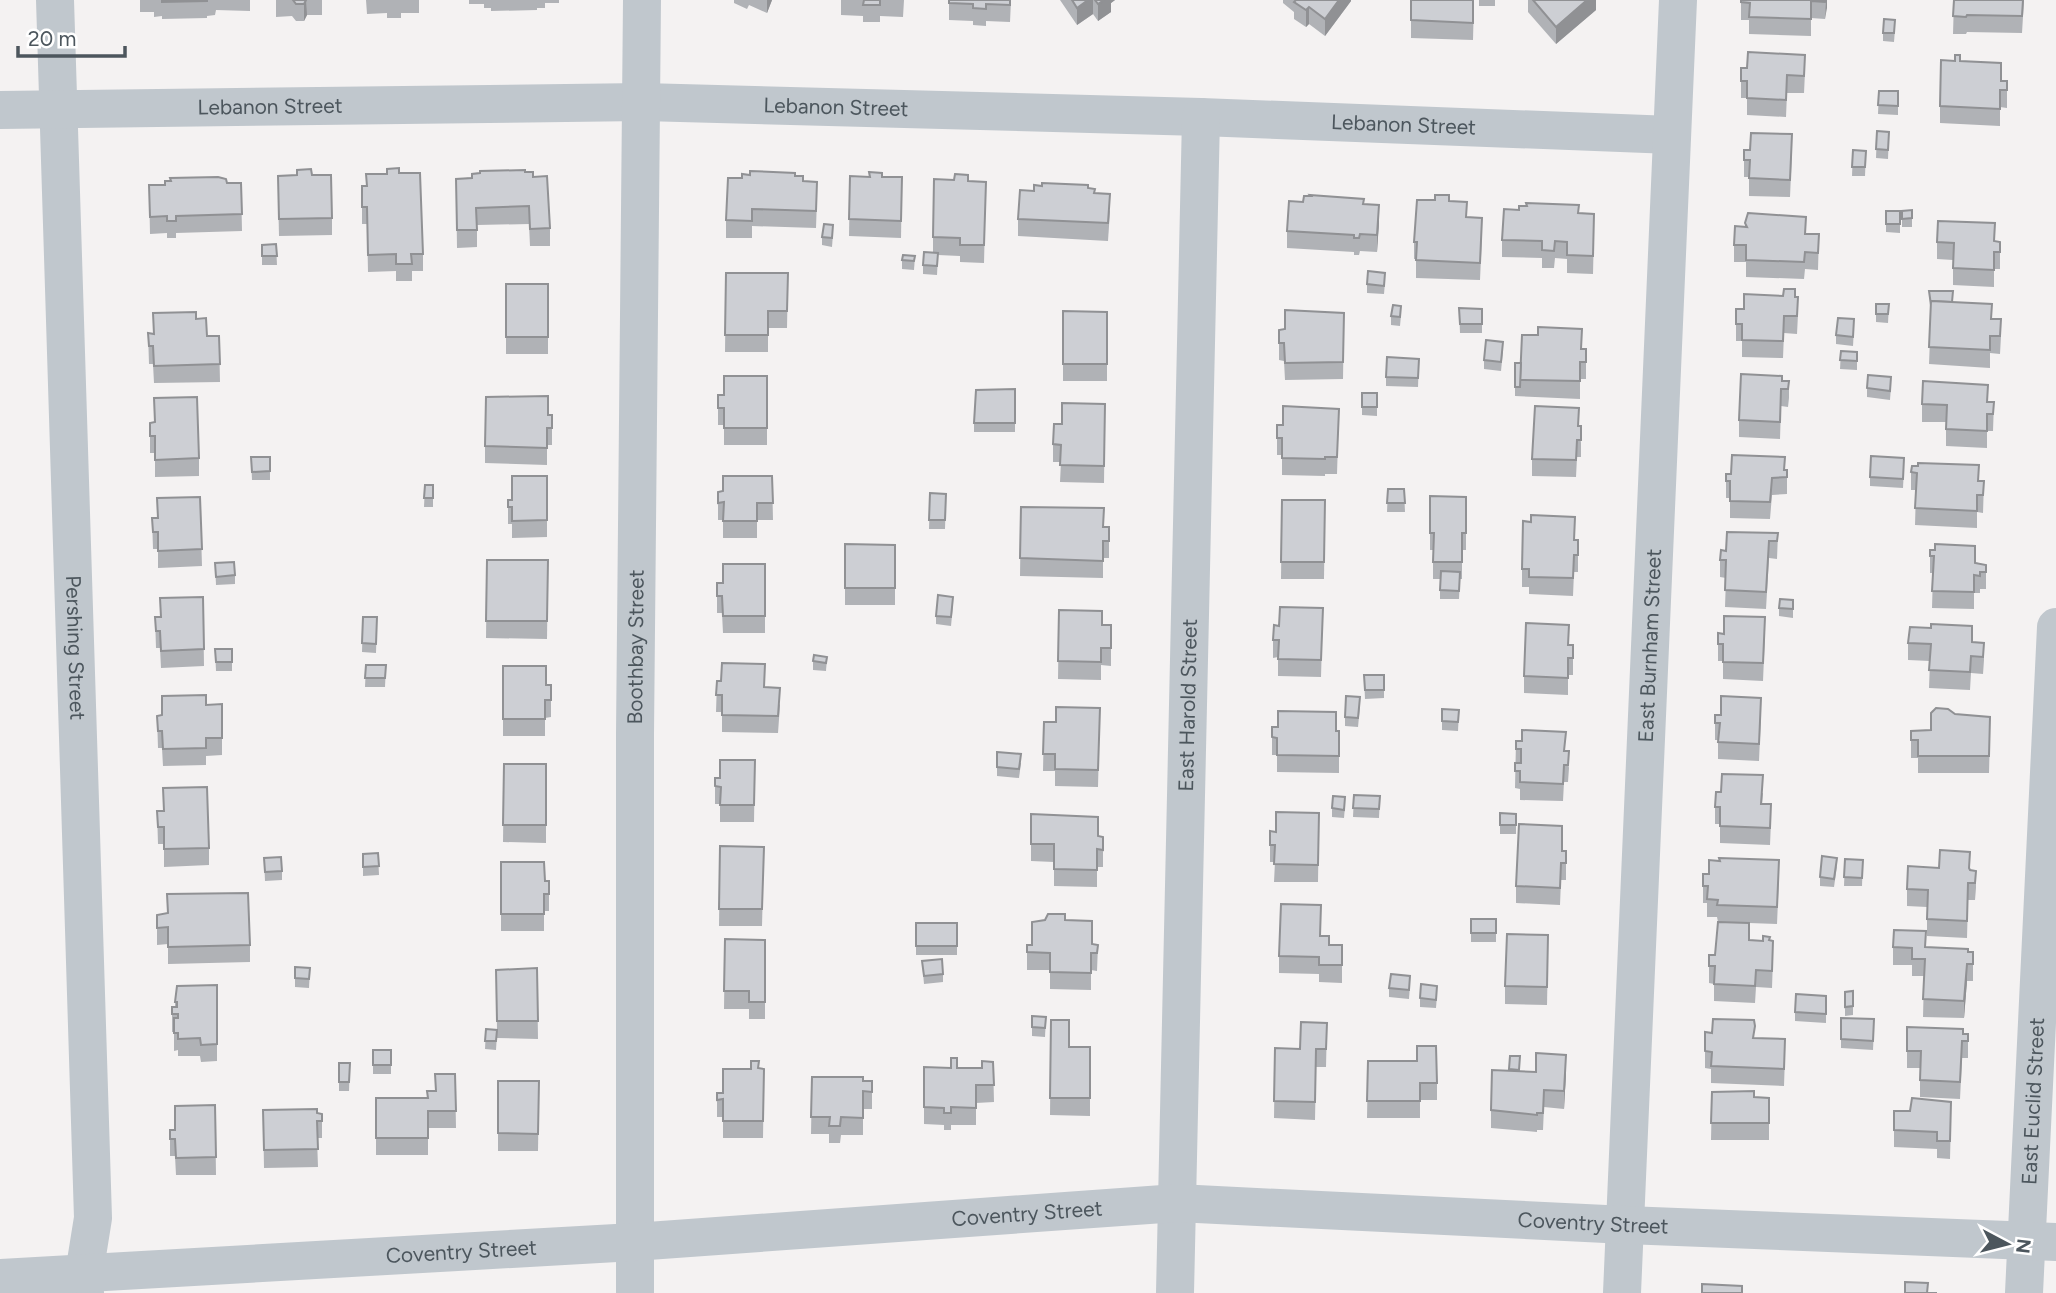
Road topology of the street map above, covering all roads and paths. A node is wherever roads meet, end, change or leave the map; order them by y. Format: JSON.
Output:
{"nodes":[{"id":1,"x":55,"y":0,"type":"edge"},
{"id":2,"x":642,"y":0,"type":"edge"},
{"id":3,"x":1678,"y":0,"type":"edge"},
{"id":4,"x":643,"y":102,"type":"junction"},
{"id":5,"x":0,"y":110,"type":"edge"},
{"id":6,"x":57,"y":110,"type":"junction"},
{"id":7,"x":1201,"y":117,"type":"junction"},
{"id":8,"x":1672,"y":135,"type":"junction"},
{"id":9,"x":2056,"y":626,"type":"edge"},
{"id":10,"x":1177,"y":1203,"type":"junction"},
{"id":11,"x":1626,"y":1225,"type":"junction"},
{"id":12,"x":2041,"y":1241,"type":"edge"},
{"id":13,"x":634,"y":1242,"type":"junction"},
{"id":14,"x":0,"y":1278,"type":"edge"},
{"id":15,"x":84,"y":1283,"type":"edge"},
{"id":16,"x":635,"y":1293,"type":"edge"},
{"id":17,"x":1175,"y":1293,"type":"edge"},
{"id":18,"x":1622,"y":1293,"type":"edge"},
{"id":19,"x":2024,"y":1293,"type":"edge"}],
"edges":[{"from":1,"to":6,"type":"street","name":"Pershing Street"},
{"from":2,"to":4,"type":"street","name":"Boothbay Street"},
{"from":3,"to":8,"type":"street","name":"East Burnham Street"},
{"from":4,"to":6,"type":"street","name":"Lebanon Street"},
{"from":4,"to":7,"type":"street","name":"Lebanon Street"},
{"from":4,"to":13,"type":"street","name":"Boothbay Street"},
{"from":5,"to":6,"type":"street","name":"Lebanon Street"},
{"from":6,"to":15,"type":"street","name":"Pershing Street"},
{"from":7,"to":8,"type":"street","name":"Lebanon Street"},
{"from":7,"to":10,"type":"street","name":"East Harold Street"},
{"from":8,"to":11,"type":"street","name":"East Burnham Street"},
{"from":9,"to":12,"type":"street","name":"East Euclid Street"},
{"from":10,"to":11,"type":"street","name":"Coventry Street"},
{"from":10,"to":13,"type":"street","name":"Coventry Street"},
{"from":10,"to":17,"type":"street","name":"East Harold Street"},
{"from":11,"to":12,"type":"street","name":"Coventry Street"},
{"from":11,"to":18,"type":"street","name":"East Burnham Street"},
{"from":12,"to":19,"type":"street","name":"East Euclid Street"},
{"from":13,"to":15,"type":"street","name":"Coventry Street"},
{"from":13,"to":16,"type":"street","name":"Boothbay Street"},
{"from":14,"to":15,"type":"street","name":"Coventry Street"}]}
